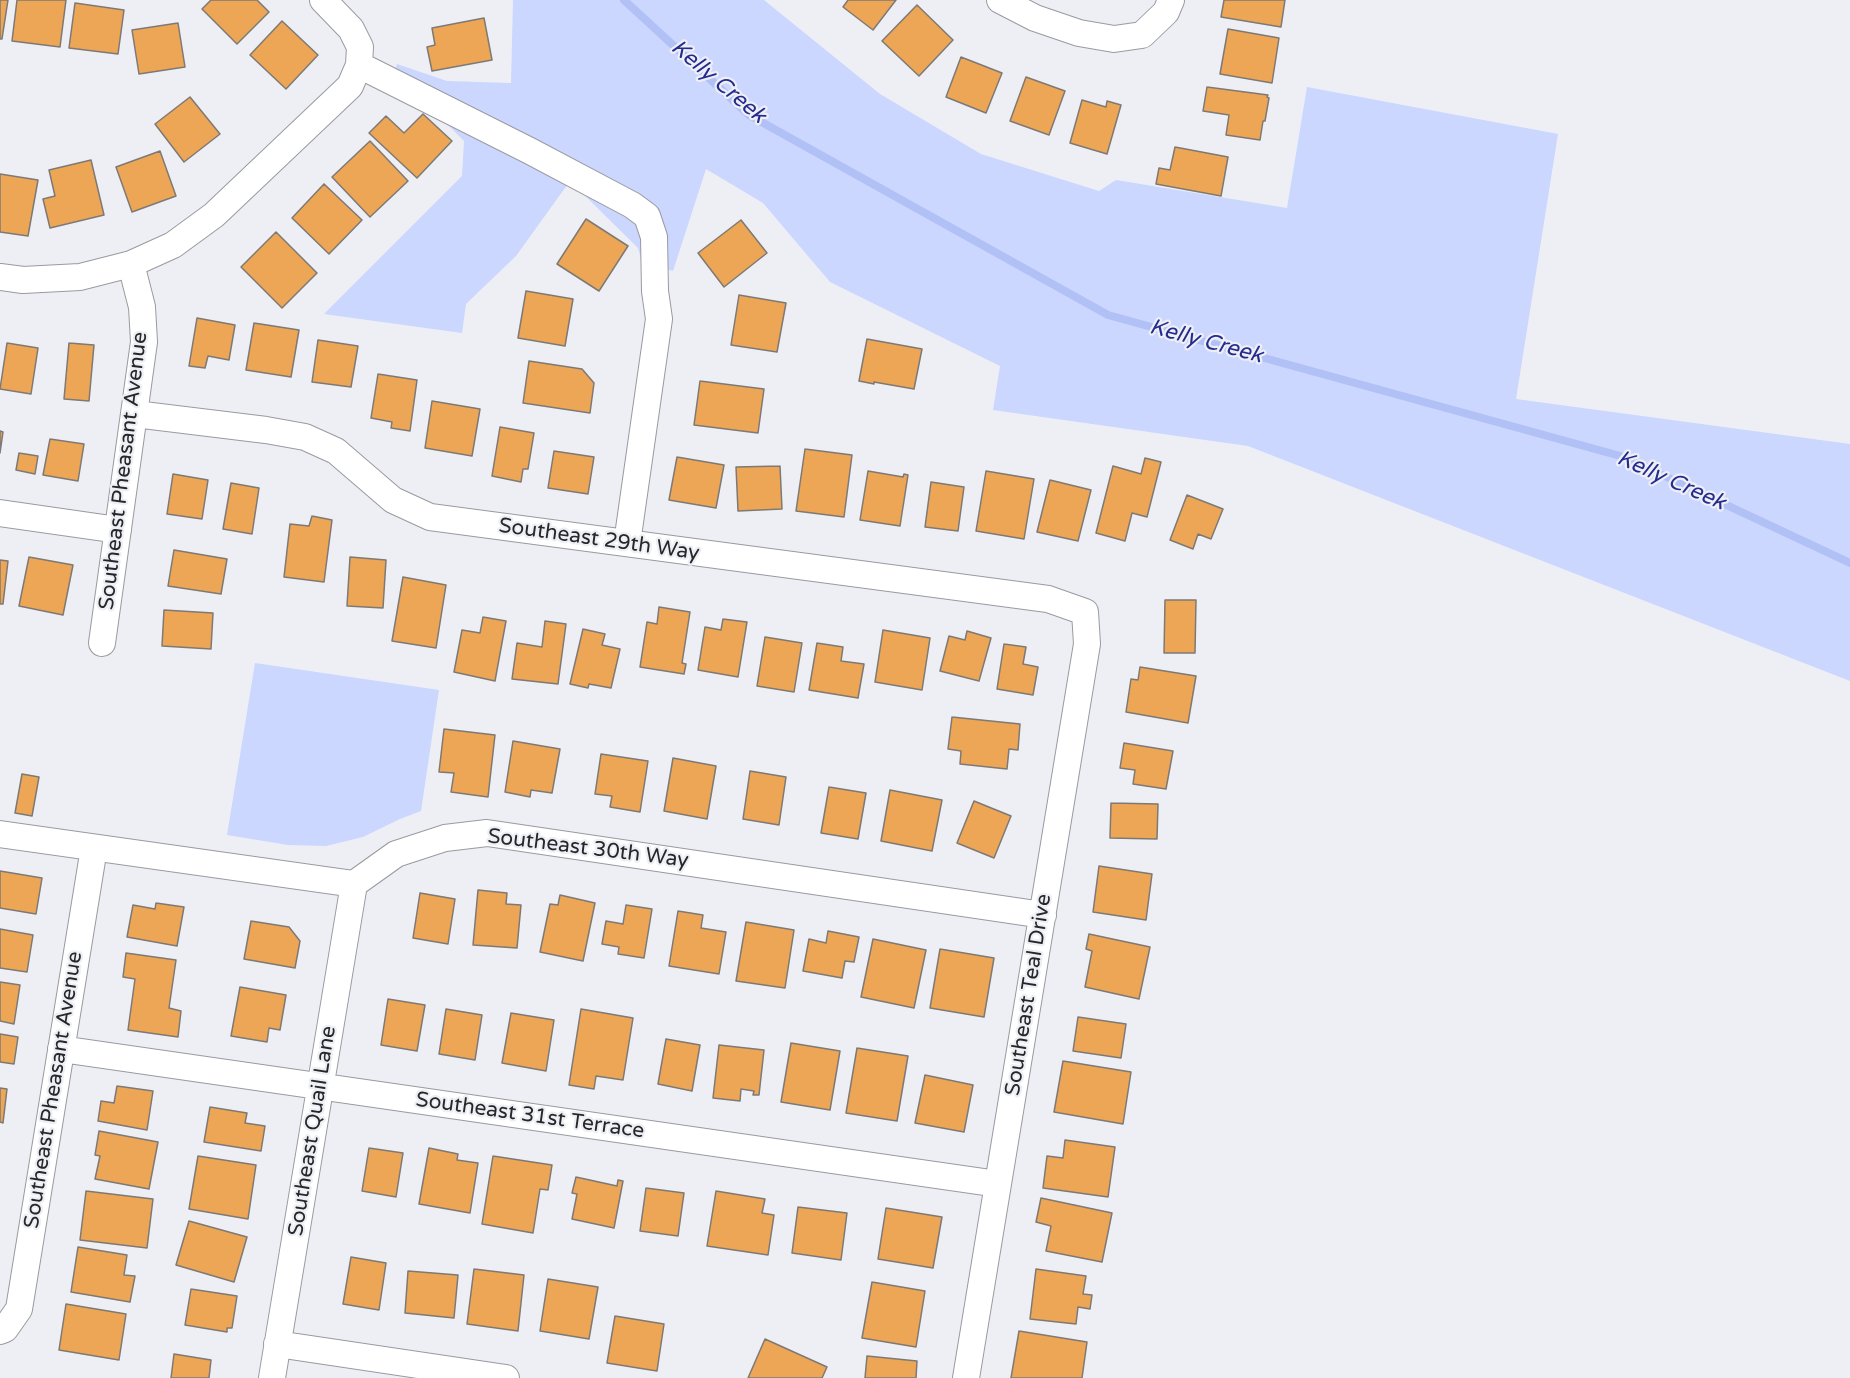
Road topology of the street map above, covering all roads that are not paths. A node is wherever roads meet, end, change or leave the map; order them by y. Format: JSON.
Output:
{"nodes":[{"id":1,"x":323,"y":0,"type":"edge"},
{"id":2,"x":1000,"y":0,"type":"edge"},
{"id":3,"x":1171,"y":0,"type":"edge"},
{"id":4,"x":359,"y":65,"type":"junction"},
{"id":5,"x":131,"y":264,"type":"junction"},
{"id":6,"x":0,"y":277,"type":"edge"},
{"id":7,"x":135,"y":414,"type":"junction"},
{"id":8,"x":0,"y":513,"type":"edge"},
{"id":9,"x":118,"y":530,"type":"junction"},
{"id":10,"x":627,"y":543,"type":"junction"},
{"id":11,"x":1085,"y":612,"type":"joint"},
{"id":12,"x":102,"y":643,"type":"dead end"},
{"id":13,"x":0,"y":834,"type":"edge"},
{"id":14,"x":94,"y":848,"type":"junction"},
{"id":15,"x":354,"y":884,"type":"junction"},
{"id":16,"x":1043,"y":915,"type":"junction"},
{"id":17,"x":61,"y":1049,"type":"junction"},
{"id":18,"x":321,"y":1085,"type":"junction"},
{"id":19,"x":998,"y":1184,"type":"junction"},
{"id":20,"x":3,"y":1330,"type":"edge"},
{"id":21,"x":277,"y":1344,"type":"junction"},
{"id":22,"x":272,"y":1378,"type":"edge"},
{"id":23,"x":506,"y":1378,"type":"edge"},
{"id":24,"x":966,"y":1378,"type":"edge"}],
"edges":[{"from":1,"to":4,"type":"street"},
{"from":2,"to":3,"type":"street"},
{"from":4,"to":5,"type":"street"},
{"from":4,"to":10,"type":"street"},
{"from":5,"to":6,"type":"street"},
{"from":5,"to":7,"type":"street","name":"Southeast Pheasant Avenue"},
{"from":7,"to":9,"type":"street","name":"Southeast Pheasant Avenue"},
{"from":7,"to":10,"type":"street","name":"Southeast 29th Way"},
{"from":8,"to":9,"type":"street"},
{"from":9,"to":12,"type":"street","name":"Southeast Pheasant Avenue"},
{"from":10,"to":11,"type":"street","name":"Southeast 29th Way"},
{"from":11,"to":16,"type":"street","name":"Southeast Teal Drive"},
{"from":13,"to":14,"type":"street"},
{"from":14,"to":15,"type":"street"},
{"from":14,"to":17,"type":"street","name":"Southeast Pheasant Avenue"},
{"from":15,"to":16,"type":"street","name":"Southeast 30th Way"},
{"from":15,"to":18,"type":"street","name":"Southeast Quail Lane"},
{"from":16,"to":19,"type":"street","name":"Southeast Teal Drive"},
{"from":17,"to":18,"type":"street","name":"Southeast 31st Terrace"},
{"from":17,"to":20,"type":"street","name":"Southeast Pheasant Avenue"},
{"from":18,"to":19,"type":"street","name":"Southeast 31st Terrace"},
{"from":18,"to":21,"type":"street","name":"Southeast Quail Lane"},
{"from":19,"to":24,"type":"street","name":"Southeast Teal Drive"},
{"from":21,"to":22,"type":"street","name":"Southeast Quail Lane"},
{"from":21,"to":23,"type":"street"}]}
